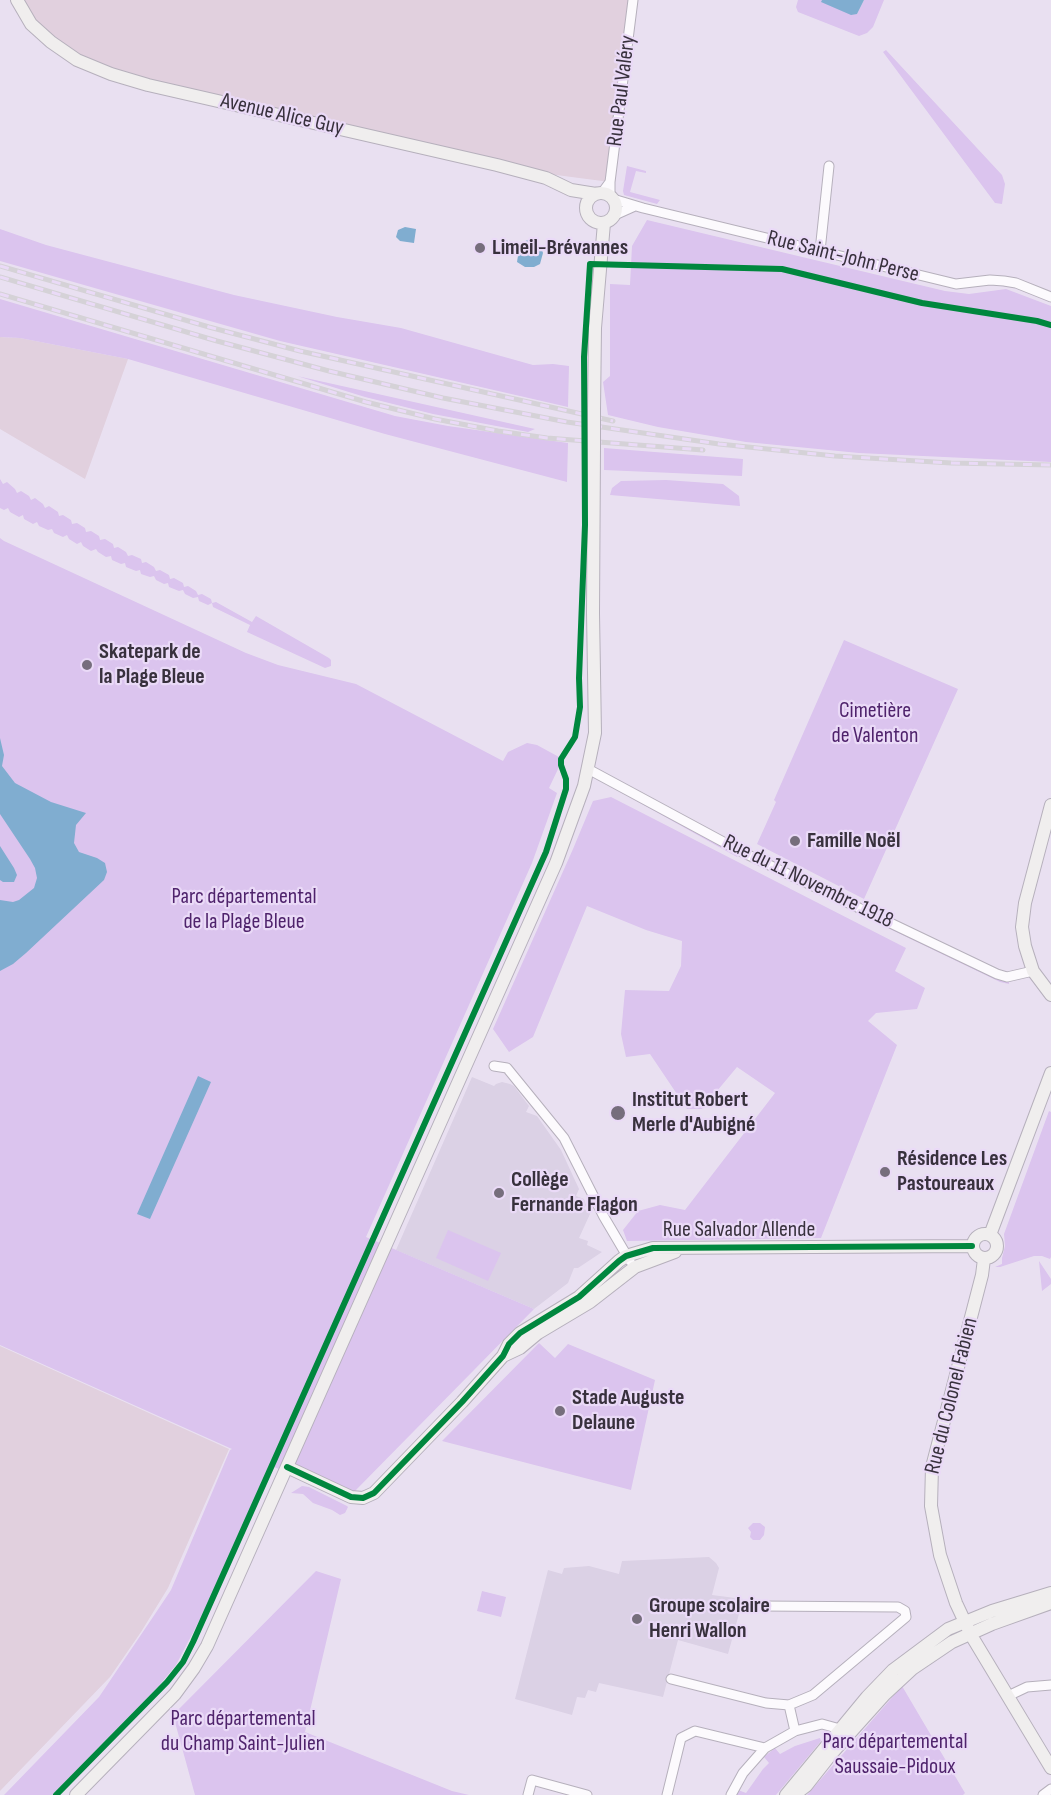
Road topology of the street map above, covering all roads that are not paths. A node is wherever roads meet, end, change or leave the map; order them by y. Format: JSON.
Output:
{"nodes":[{"id":1,"x":17,"y":0,"type":"edge"},
{"id":2,"x":633,"y":0,"type":"edge"},
{"id":3,"x":829,"y":166,"type":"dead end"},
{"id":4,"x":571,"y":190,"type":"junction"},
{"id":5,"x":605,"y":195,"type":"junction"},
{"id":6,"x":635,"y":206,"type":"junction"},
{"id":7,"x":586,"y":207,"type":"junction"},
{"id":8,"x":615,"y":215,"type":"junction"},
{"id":9,"x":600,"y":223,"type":"junction"},
{"id":10,"x":820,"y":251,"type":"junction"},
{"id":11,"x":1051,"y":297,"type":"edge"},
{"id":12,"x":588,"y":769,"type":"junction"},
{"id":13,"x":1051,"y":805,"type":"edge"},
{"id":14,"x":1033,"y":971,"type":"junction"},
{"id":15,"x":1051,"y":995,"type":"edge"},
{"id":16,"x":494,"y":1066,"type":"dead end"},
{"id":17,"x":1051,"y":1073,"type":"edge"},
{"id":18,"x":990,"y":1235,"type":"junction"},
{"id":19,"x":972,"y":1246,"type":"junction"},
{"id":20,"x":685,"y":1249,"type":"junction"},
{"id":21,"x":627,"y":1256,"type":"junction"},
{"id":22,"x":984,"y":1259,"type":"junction"},
{"id":23,"x":635,"y":1267,"type":"junction"},
{"id":24,"x":503,"y":1356,"type":"junction"},
{"id":25,"x":287,"y":1467,"type":"junction"},
{"id":26,"x":1051,"y":1593,"type":"edge"},
{"id":27,"x":1051,"y":1603,"type":"edge"},
{"id":28,"x":761,"y":1606,"type":"dead end"},
{"id":29,"x":965,"y":1622,"type":"junction"},
{"id":30,"x":971,"y":1635,"type":"junction"},
{"id":31,"x":671,"y":1679,"type":"dead end"},
{"id":32,"x":1051,"y":1685,"type":"edge"},
{"id":33,"x":1008,"y":1696,"type":"junction"},
{"id":34,"x":789,"y":1704,"type":"junction"},
{"id":35,"x":795,"y":1731,"type":"junction"},
{"id":36,"x":841,"y":1736,"type":"junction"},
{"id":37,"x":765,"y":1748,"type":"junction"},
{"id":38,"x":1051,"y":1768,"type":"edge"},
{"id":39,"x":1051,"y":1789,"type":"edge"},
{"id":40,"x":76,"y":1795,"type":"edge"},
{"id":41,"x":528,"y":1795,"type":"edge"},
{"id":42,"x":586,"y":1795,"type":"edge"},
{"id":43,"x":667,"y":1795,"type":"edge"},
{"id":44,"x":730,"y":1795,"type":"edge"},
{"id":45,"x":786,"y":1795,"type":"edge"},
{"id":46,"x":794,"y":1795,"type":"edge"},
{"id":47,"x":1043,"y":1795,"type":"edge"}],
"edges":[{"from":1,"to":4,"type":"main road","name":"Avenue Alice Guy"},
{"from":2,"to":5,"type":"street","name":"Rue Paul Valéry"},
{"from":3,"to":10,"type":"street"},
{"from":4,"to":5,"type":"main road","name":"Avenue Alice Guy"},
{"from":4,"to":7,"type":"main road","name":"Avenue Alice Guy"},
{"from":5,"to":6,"type":"street","name":"Rue Saint-John Perse"},
{"from":5,"to":7,"type":"main road"},
{"from":5,"to":8,"type":"main road"},
{"from":6,"to":8,"type":"street"},
{"from":6,"to":10,"type":"street","name":"Rue Saint-John Perse"},
{"from":7,"to":9,"type":"main road"},
{"from":8,"to":9,"type":"main road"},
{"from":9,"to":12,"type":"main road","bridge":true},
{"from":10,"to":11,"type":"street","name":"Rue Saint-John Perse"},
{"from":12,"to":14,"type":"street","name":"Rue du 11 Novembre 1918"},
{"from":12,"to":25,"type":"main road"},
{"from":13,"to":14,"type":"main road"},
{"from":14,"to":15,"type":"main road"},
{"from":16,"to":21,"type":"street"},
{"from":17,"to":18,"type":"main road"},
{"from":18,"to":19,"type":"main road"},
{"from":18,"to":22,"type":"main road"},
{"from":19,"to":20,"type":"main road","name":"Rue Salvador Allende"},
{"from":19,"to":22,"type":"main road"},
{"from":20,"to":21,"type":"main road","name":"Rue Salvador Allende"},
{"from":20,"to":23,"type":"main road","name":"Rue Salvador Allende"},
{"from":21,"to":23,"type":"street"},
{"from":21,"to":24,"type":"main road","name":"Rue Salvador Allende"},
{"from":22,"to":29,"type":"main road","name":"Rue du Colonel Fabien"},
{"from":23,"to":24,"type":"main road","name":"Rue Salvador Allende"},
{"from":24,"to":25,"type":"main road","name":"Rue Salvador Allende"},
{"from":25,"to":40,"type":"main road"},
{"from":26,"to":29,"type":"main road"},
{"from":27,"to":30,"type":"main road"},
{"from":28,"to":34,"type":"street"},
{"from":29,"to":30,"type":"main road","name":"Rue du Colonel Fabien"},
{"from":29,"to":36,"type":"main road"},
{"from":30,"to":33,"type":"main road","name":"Rue du Colonel Fabien"},
{"from":30,"to":36,"type":"main road"},
{"from":31,"to":34,"type":"street"},
{"from":32,"to":33,"type":"street"},
{"from":33,"to":38,"type":"main road","name":"Rue du Colonel Fabien"},
{"from":34,"to":35,"type":"street"},
{"from":35,"to":36,"type":"street"},
{"from":35,"to":37,"type":"street"},
{"from":36,"to":45,"type":"main road"},
{"from":36,"to":46,"type":"main road"},
{"from":37,"to":43,"type":"street"},
{"from":37,"to":44,"type":"street"},
{"from":39,"to":47,"type":"street"},
{"from":41,"to":42,"type":"street"}]}
